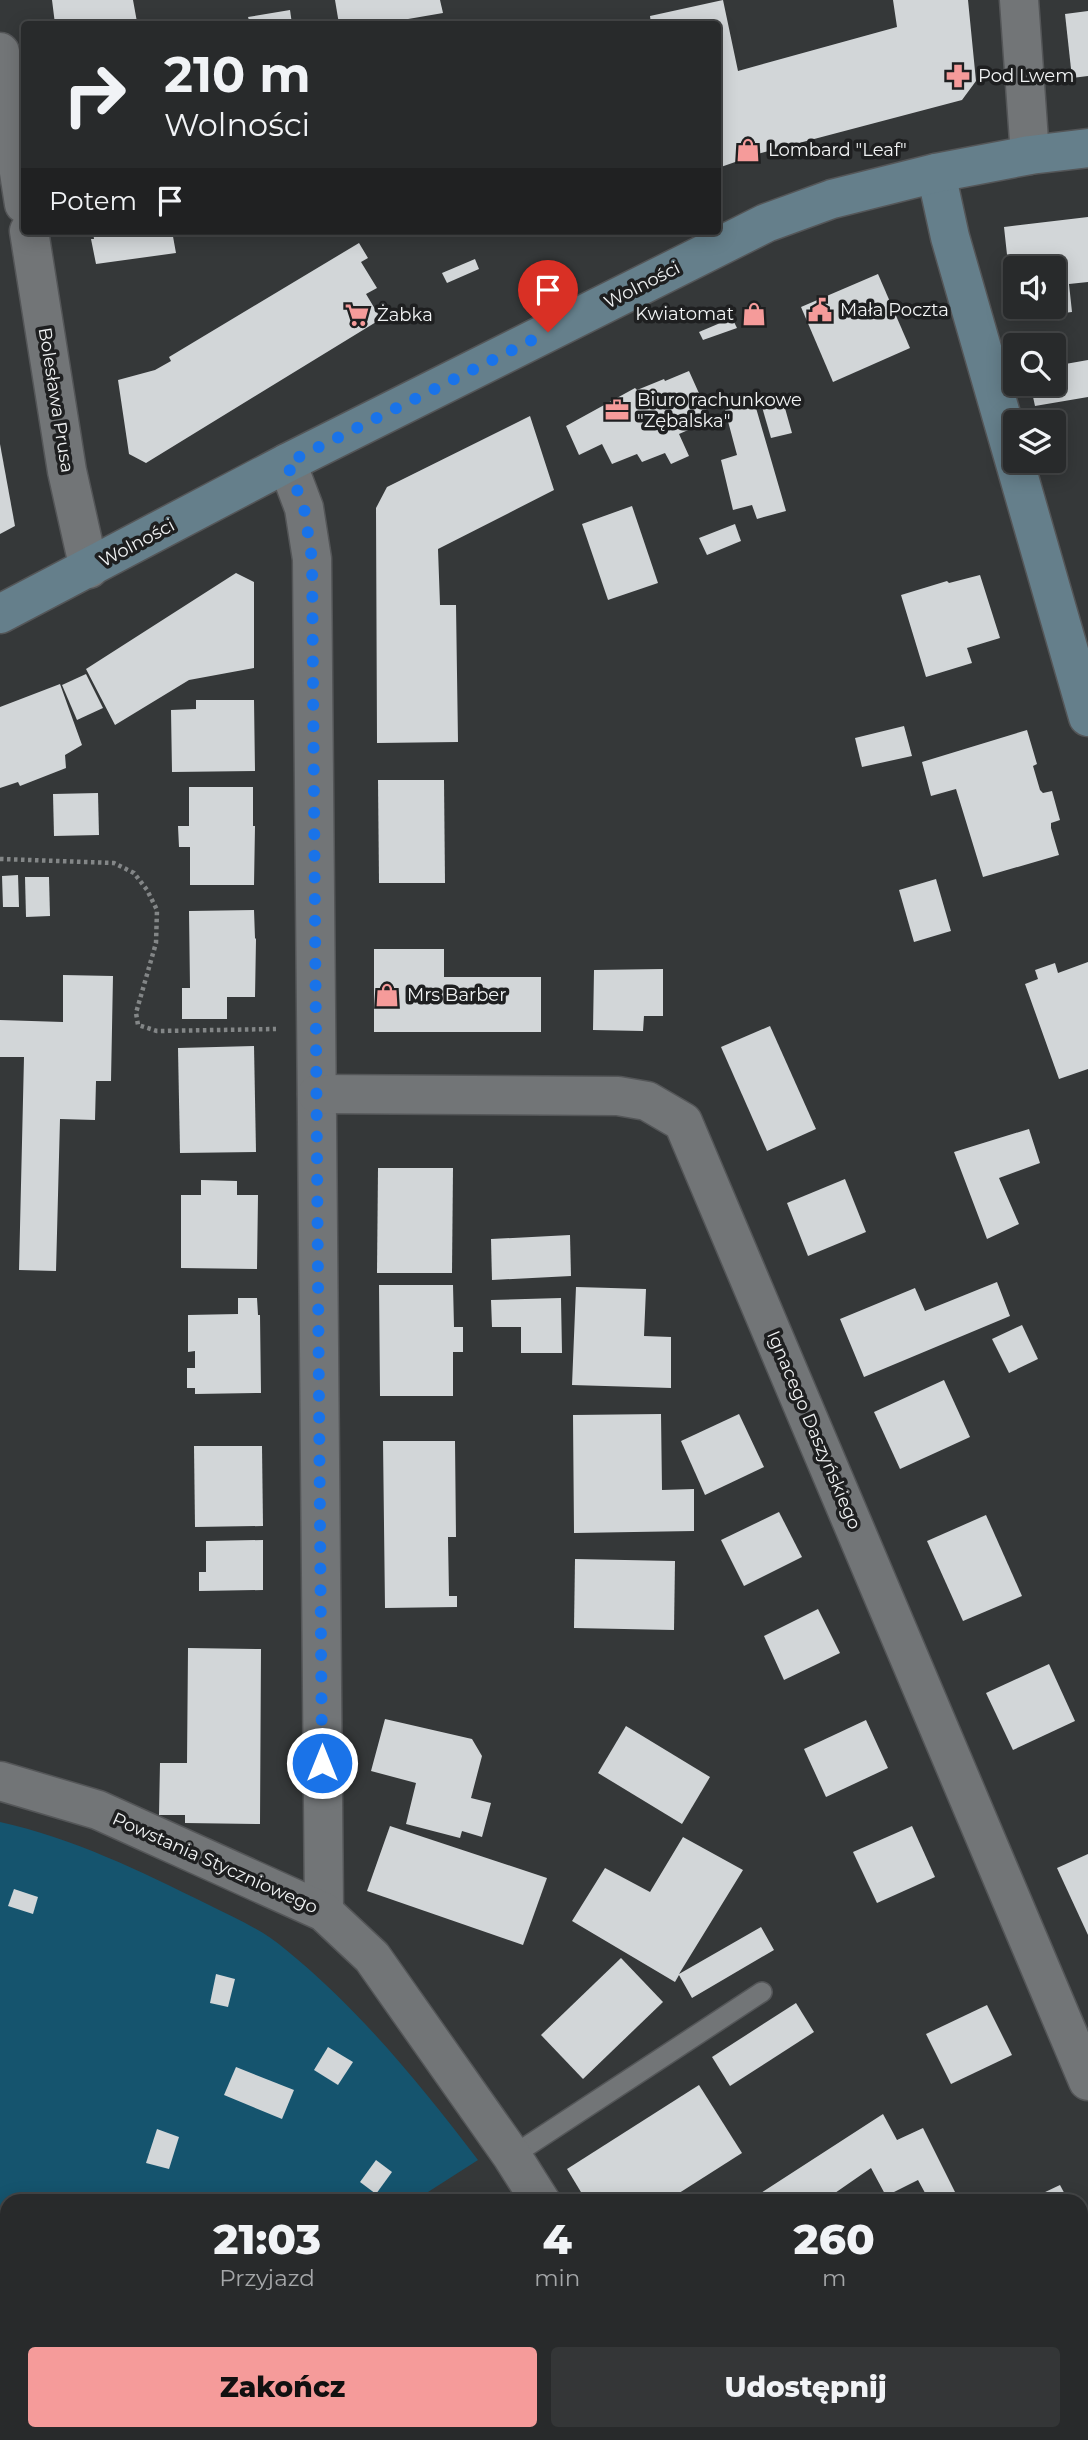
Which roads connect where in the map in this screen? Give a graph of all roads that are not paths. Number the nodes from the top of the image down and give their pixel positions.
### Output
1 (1019, 0) edge
2 (0, 51) edge
3 (1088, 148) edge
4 (1030, 155) junction
5 (936, 173) junction
6 (21, 185) edge
7 (30, 235) edge
8 (287, 463) junction
9 (89, 569) junction
10 (0, 614) edge
11 (1088, 717) edge
12 (317, 1094) junction
13 (0, 1781) edge
14 (324, 1912) junction
15 (762, 1992) dead end
16 (1088, 2081) edge
17 (512, 2156) junction
18 (536, 2194) edge

1 - 4 street
2 - 6 street
3 - 4 street, Wolności
4 - 5 street, Wolności
5 - 8 street, Wolności
5 - 11 street
7 - 9 street, Bolesława Prusa
8 - 9 street, Wolności
8 - 12 street
9 - 10 street, Wolności
12 - 14 street
12 - 16 street, Ignacego Daszyńskiego
13 - 14 street, Powstania Styczniowego
14 - 17 street, Powstania Styczniowego
15 - 17 lane
17 - 18 street, Powstania Styczniowego

